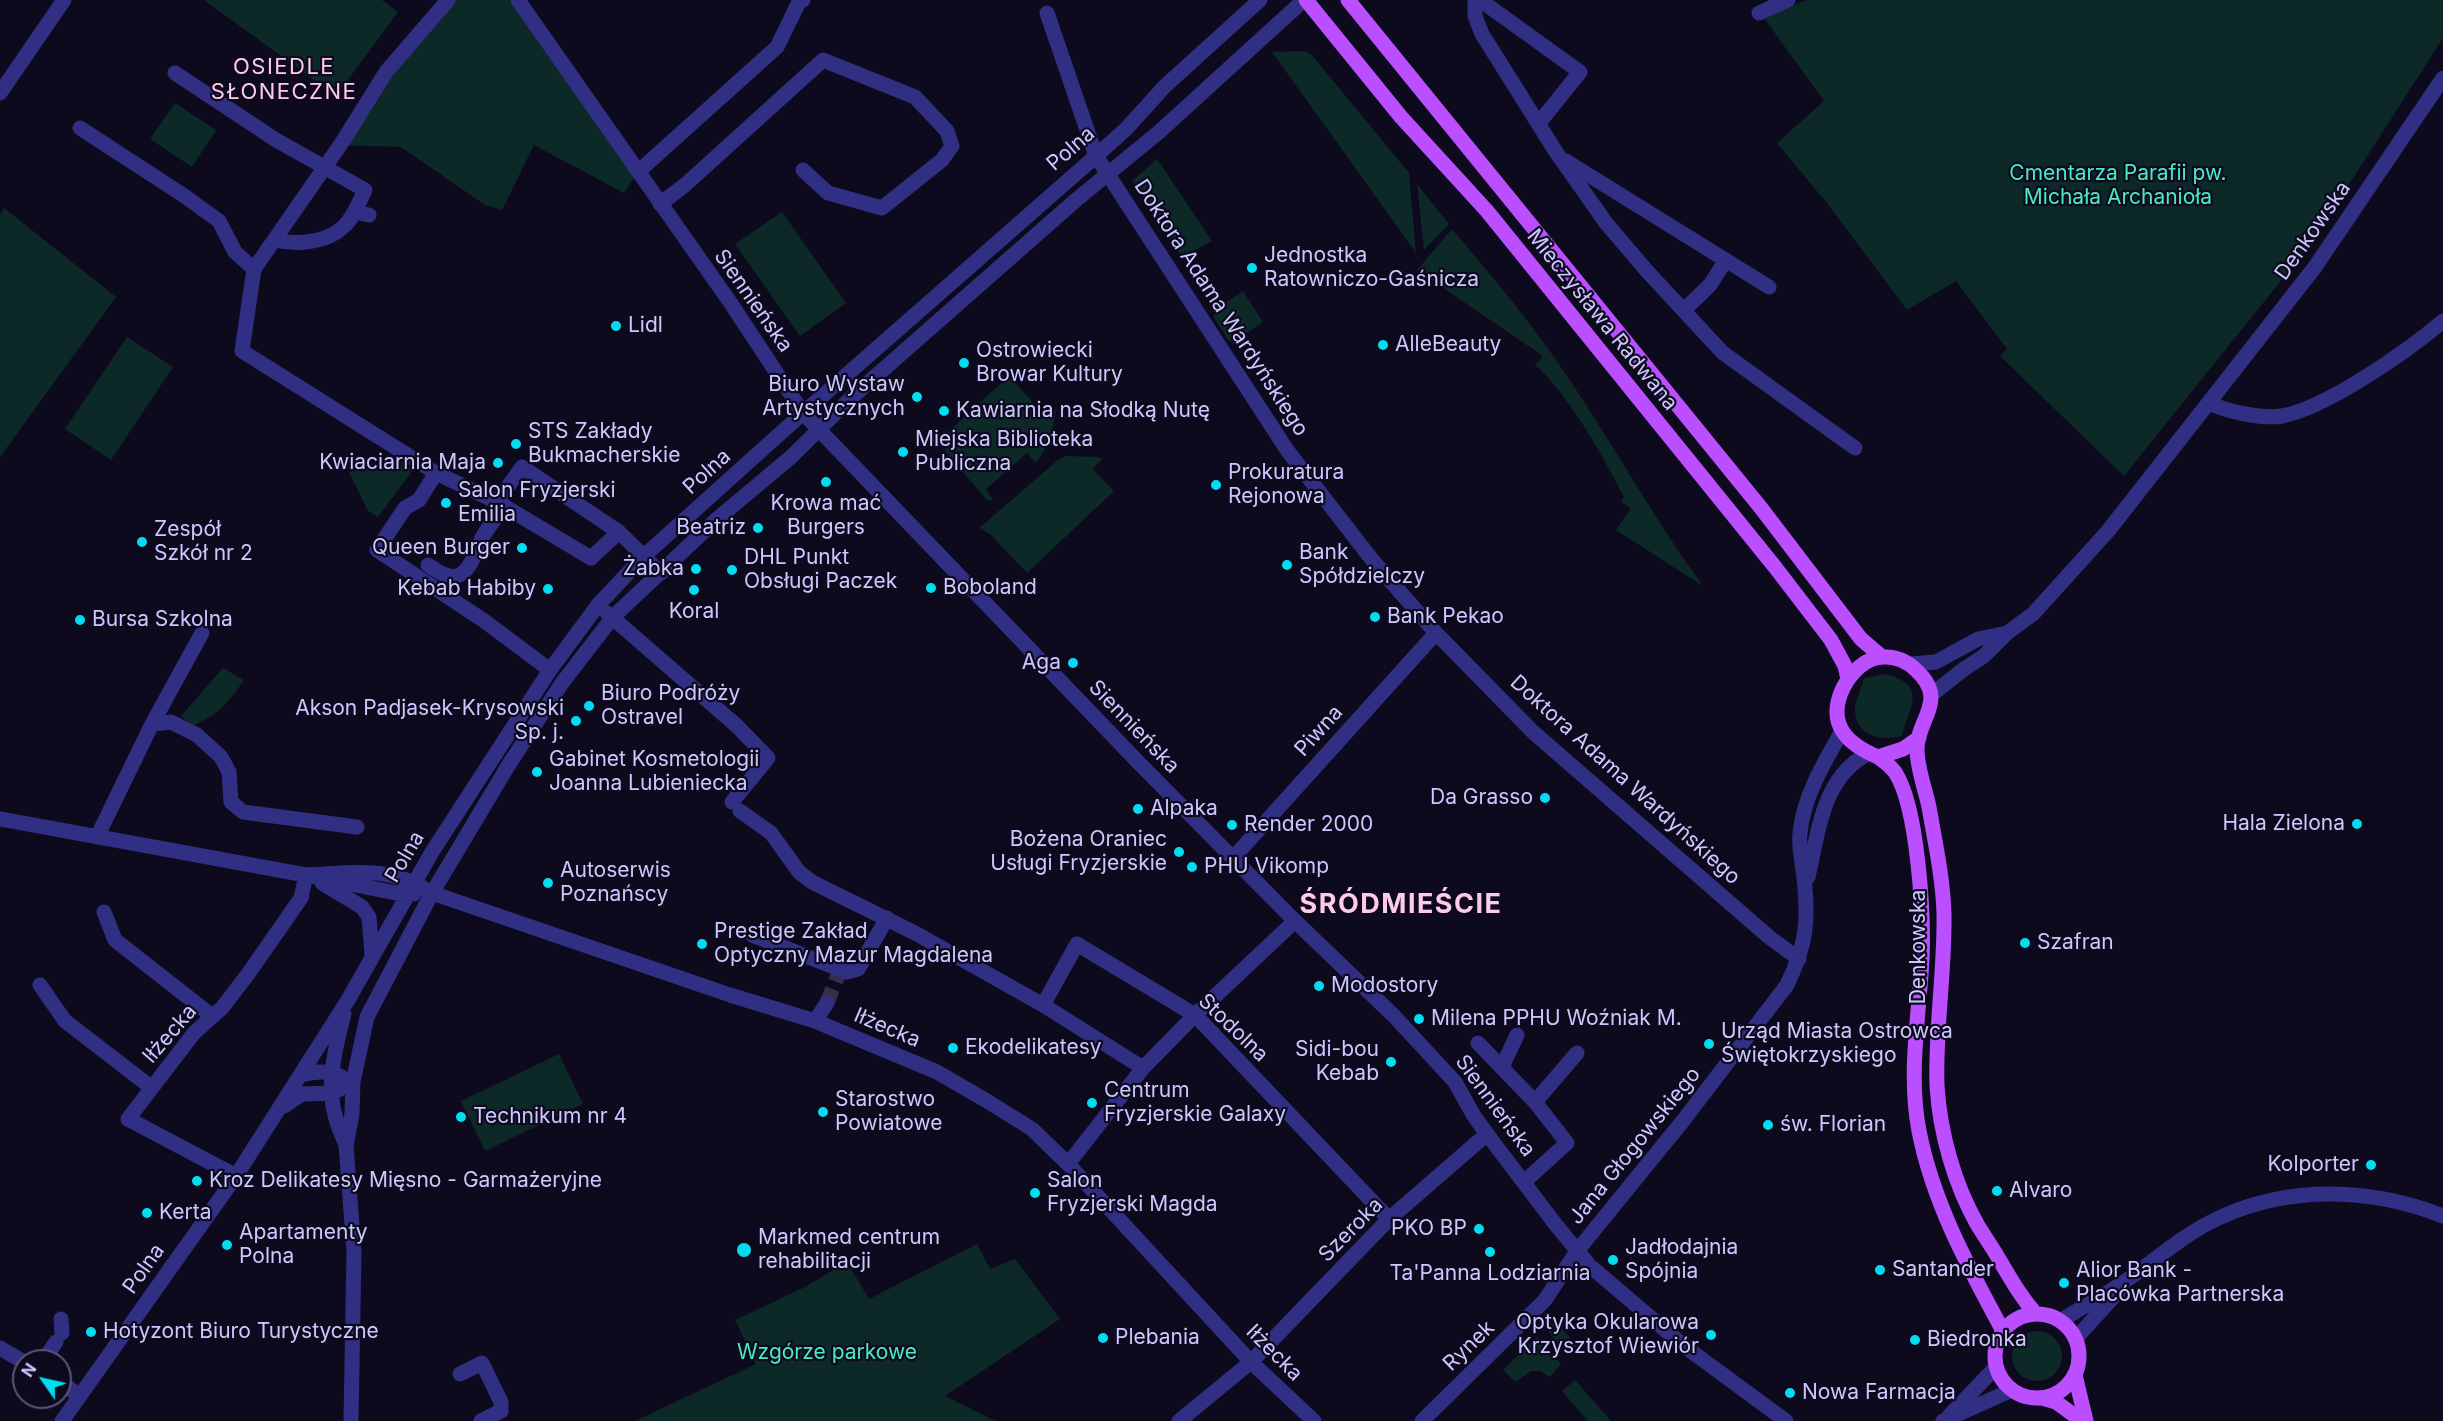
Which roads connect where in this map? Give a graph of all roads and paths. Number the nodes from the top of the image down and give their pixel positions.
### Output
1 (64, 0) edge
2 (448, 0) edge
3 (518, 0) edge
4 (1260, 0) edge
5 (1305, 0) edge
6 (1475, 0) edge
7 (1480, 0) edge
8 (1788, 0) edge
9 (800, 1) edge
10 (1353, 3) edge
11 (1047, 13) dead end
12 (1759, 13) dead end
13 (175, 73) dead end
14 (2443, 78) edge
15 (0, 93) edge
16 (1539, 123) junction
17 (80, 128) dead end
18 (1096, 156) junction
19 (1561, 158) junction
20 (324, 168) junction
21 (803, 170) dead end
22 (639, 171) junction
23 (1109, 174) junction
24 (660, 204) junction
25 (275, 240) junction
26 (1726, 260) junction
27 (254, 269) junction
28 (1769, 287) dead end
29 (1684, 310) junction
30 (2443, 321) edge
31 (2210, 403) junction
32 (803, 413) junction
33 (820, 429) junction
34 (1855, 448) dead end
35 (436, 473) junction
36 (500, 504) junction
37 (618, 532) junction
38 (644, 556) junction
39 (428, 565) dead end
40 (661, 573) junction
41 (598, 605) junction
42 (613, 617) junction
43 (202, 633) dead end
44 (1436, 633) junction
45 (2007, 633) junction
46 (1881, 656) junction
47 (1910, 664) junction
48 (550, 670) junction
49 (1848, 679) junction
50 (1930, 695) junction
51 (520, 716) junction
52 (152, 724) junction
53 (534, 726) junction
54 (1842, 731) junction
55 (1919, 738) junction
56 (1873, 755) junction
57 (0, 819) edge
58 (357, 827) dead end
59 (97, 837) junction
60 (1234, 857) junction
61 (306, 874) junction
62 (410, 888) junction
63 (1805, 888) junction
64 (432, 893) junction
65 (104, 912) dead end
66 (887, 918) junction
67 (1294, 921) junction
68 (752, 935) dead end
69 (372, 955) junction
70 (1799, 959) junction
71 (40, 985) dead end
72 (348, 1000) junction
73 (827, 1003) tunnel mouth
74 (1042, 1005) junction
75 (1195, 1015) junction
76 (212, 1016) junction
77 (815, 1022) junction
78 (1517, 1035) dead end
79 (1478, 1043) dead end
80 (1577, 1053) dead end
81 (1502, 1067) junction
82 (1143, 1068) junction
83 (334, 1073) junction
84 (301, 1075) junction
85 (353, 1082) junction
86 (152, 1088) junction
87 (332, 1093) junction
88 (1536, 1102) junction
89 (279, 1110) junction
90 (1487, 1134) junction
91 (346, 1145) junction
92 (1068, 1164) junction
93 (236, 1176) junction
94 (1524, 1182) junction
95 (2443, 1216) edge
96 (1389, 1219) junction
97 (1577, 1251) junction
98 (2132, 1276) junction
99 (1545, 1300) joint
100 (2036, 1314) junction
101 (2060, 1322) junction
102 (59, 1331) dead end
103 (2003, 1331) junction
104 (2075, 1339) junction
105 (49, 1349) edge
106 (1251, 1362) junction
107 (1996, 1367) junction
108 (460, 1374) dead end
109 (2075, 1375) junction
110 (72, 1390) edge
111 (2012, 1390) junction
112 (80, 1396) junction
113 (2042, 1398) junction
114 (1945, 1420) edge
115 (62, 1421) edge
116 (351, 1421) edge
117 (481, 1421) edge
118 (1179, 1421) edge
119 (1314, 1421) edge
120 (1422, 1421) edge
121 (1786, 1421) edge
122 (2084, 1421) edge

1 - 15 street
2 - 20 street
3 - 22 street, Siennieńska
4 - 18 street, Polna
5 - 23 street, Polna
5 - 49 main road, Mieczysława Radwana
6 - 16 street
7 - 16 street
8 - 12 street
9 - 22 street
10 - 46 main road, Mieczysława Radwana
11 - 18 street
13 - 20 street
14 - 31 street, Denkowska
16 - 19 street
17 - 27 street
18 - 23 street, Doktora Adama Wardyńskiego
18 - 32 street, Polna
19 - 26 street
19 - 29 street
20 - 25 street
20 - 25 street
21 - 24 street
22 - 24 street, Siennieńska
23 - 33 street, Polna
23 - 44 street, Doktora Adama Wardyńskiego
24 - 32 street, Siennieńska
25 - 27 street
26 - 28 street
26 - 29 street
27 - 35 street
29 - 34 street
30 - 31 street
31 - 45 street, Denkowska
32 - 33 street, Siennieńska
32 - 38 street, Polna
33 - 40 street, Polna
33 - 60 street, Siennieńska
35 - 36 street
35 - 48 street
36 - 37 street
36 - 37 street
36 - 39 street
37 - 38 street
38 - 40 street
38 - 41 street, Polna
40 - 42 street, Polna
41 - 42 street
41 - 48 street, Polna
42 - 53 street, Polna
42 - 66 street
43 - 52 street
44 - 60 street, Piwna
44 - 70 street, Doktora Adama Wardyńskiego
45 - 47 street, Denkowska
45 - 50 street, Denkowska
46 - 47 main road
46 - 49 main road
47 - 50 main road
48 - 51 street, Polna
49 - 54 main road
50 - 55 main road
51 - 53 street
51 - 62 street, Polna
52 - 58 street
52 - 59 street
53 - 64 street, Polna
54 - 56 main road
54 - 63 street
55 - 56 main road
55 - 100 main road, Denkowska
56 - 63 street
56 - 103 main road, Denkowska
57 - 59 street, Iłżecka
59 - 61 street, Iłżecka
60 - 67 street, Siennieńska
61 - 62 street, Iłżecka
61 - 69 street, Iłżecka
61 - 76 street, Iłżecka
62 - 64 street, Iłżecka
62 - 69 street, Polna
63 - 70 street, Jana Głogowskiego
64 - 77 street, Iłżecka
64 - 85 street, Polna
65 - 76 street
66 - 68 street
66 - 74 street
67 - 75 street
67 - 90 street, Siennieńska
69 - 72 street, Polna
70 - 97 street, Jana Głogowskiego
71 - 86 street
72 - 83 street
72 - 84 street, Polna
73 - 77 street
74 - 75 street, Stodolna
74 - 82 street
75 - 82 street
75 - 96 street, Stodolna
76 - 86 street, Iłżecka
77 - 92 street, Iłżecka
78 - 81 street
79 - 81 street
80 - 88 street
81 - 88 street
82 - 92 street
83 - 84 street
83 - 85 street
83 - 87 street
84 - 89 street, Polna
85 - 87 street, Polna
85 - 91 street, Polna
86 - 93 street, Iłżecka
87 - 89 street, Polna
87 - 91 street
88 - 94 street
89 - 93 street, Polna
90 - 94 street, Siennieńska
90 - 96 street, Szeroka
91 - 116 street
92 - 106 street, Iłżecka
93 - 112 street, Polna
94 - 97 street, Siennieńska
95 - 98 street
96 - 106 street, Szeroka
97 - 99 street, Jana Głogowskiego
97 - 121 street, Siennieńska
98 - 101 street
98 - 104 street
99 - 120 street, Rynek
100 - 101 main road
100 - 103 main road
101 - 104 main road
102 - 105 street
103 - 107 main road
104 - 109 main road
106 - 118 street, Szeroka
106 - 119 street, Iłżecka
107 - 111 main road
107 - 114 street
108 - 117 street
109 - 113 main road
109 - 122 main road
110 - 112 street
111 - 113 main road
111 - 114 street
112 - 115 street, Polna
113 - 122 main road

